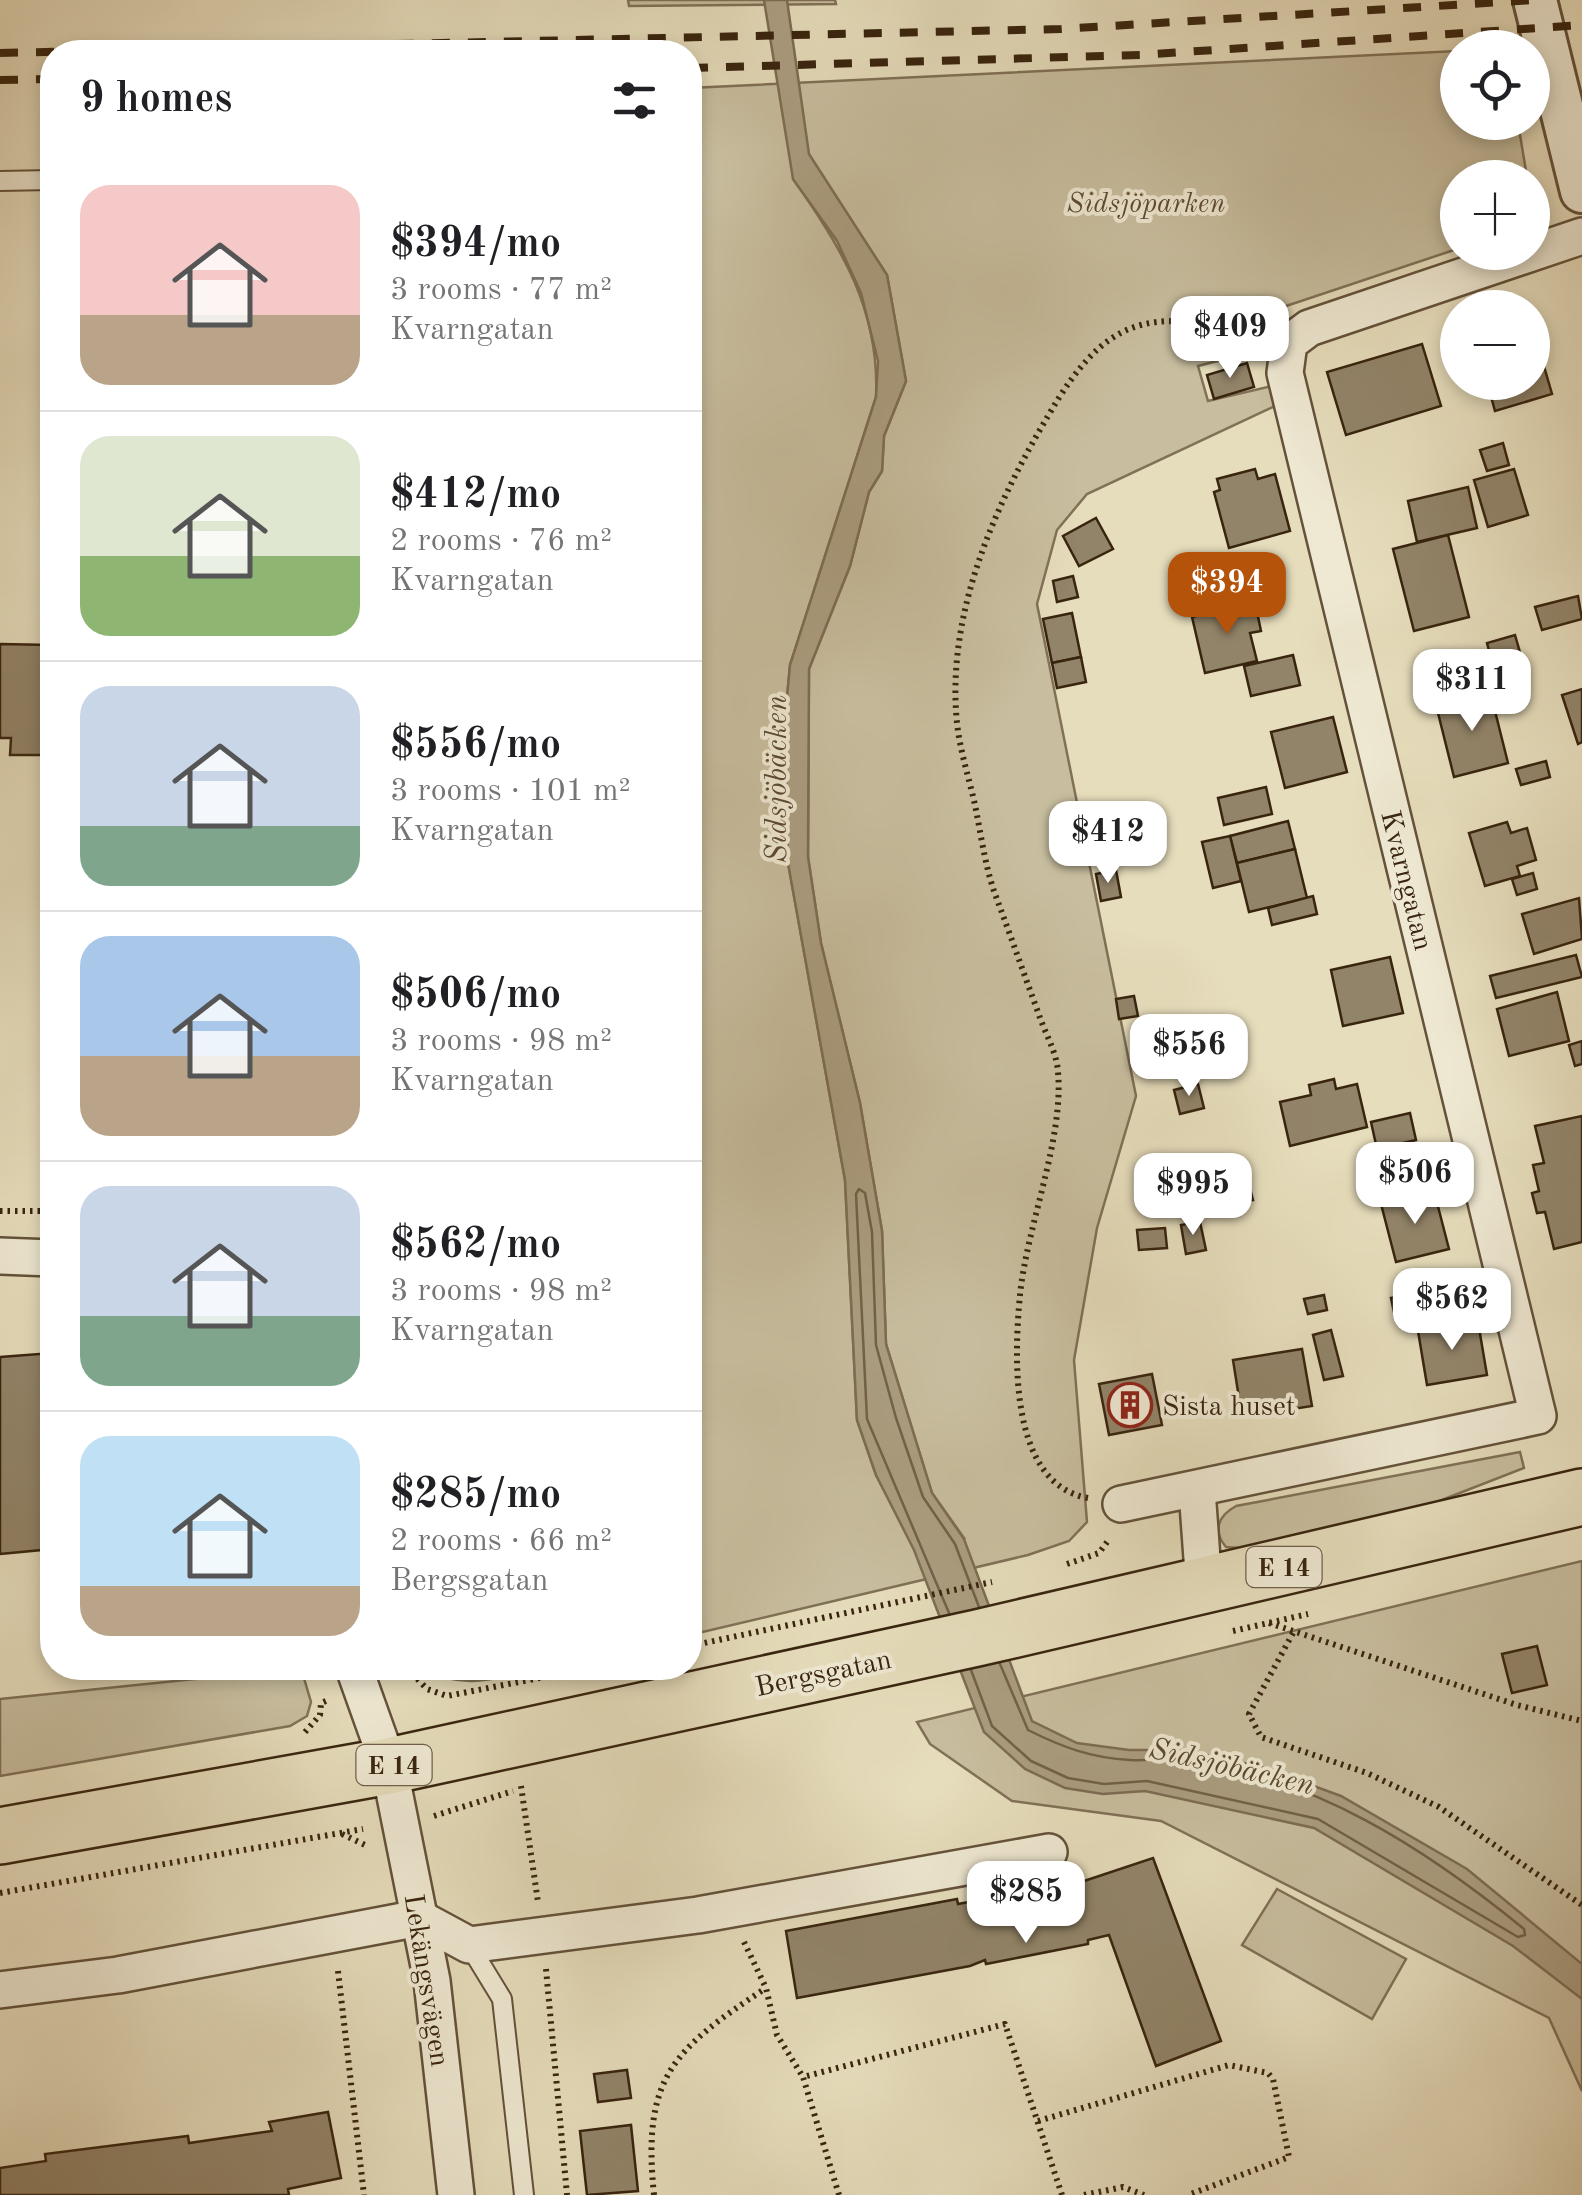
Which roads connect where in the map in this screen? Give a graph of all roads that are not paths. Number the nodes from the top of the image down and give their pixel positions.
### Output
1 (1536, 0) edge
2 (40, 180) edge
3 (0, 182) edge
4 (1582, 190) edge
5 (1582, 236) edge
6 (0, 1256) edge
7 (40, 1258) edge
8 (1197, 1490) junction
9 (1582, 1497) edge
10 (1120, 1514) road end
11 (1204, 1586) junction
12 (359, 1680) edge
13 (390, 1766) junction
14 (0, 1836) edge
15 (1049, 1852) dead end
16 (419, 1918) junction
17 (469, 1945) junction
18 (0, 1990) edge
19 (456, 2195) edge
20 (524, 2195) edge

1 - 4 street
2 - 3 lane
5 - 8 street, Kvarngatan
6 - 7 street
8 - 10 street
8 - 11 street
9 - 11 highway, Bergsgatan / E 14
11 - 13 highway, Bergsgatan / E 14
12 - 13 street, Lekängsvägen
13 - 14 highway, Bergsgatan / E 14
13 - 16 street, Lekängsvägen
15 - 17 street
16 - 17 street
16 - 18 street
16 - 19 street, Lekängsvägen
17 - 20 lane

